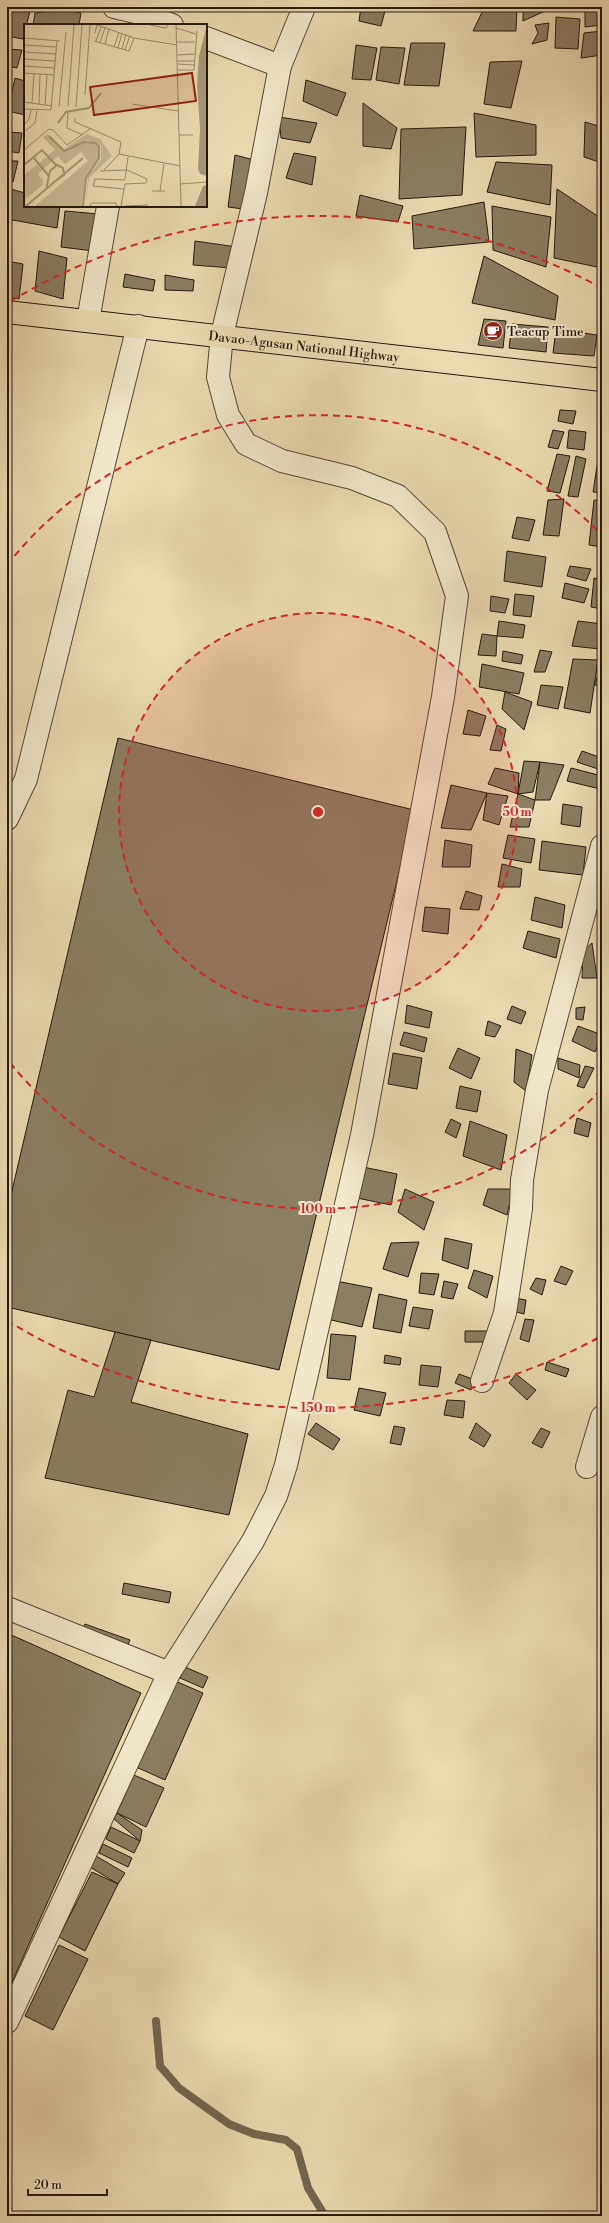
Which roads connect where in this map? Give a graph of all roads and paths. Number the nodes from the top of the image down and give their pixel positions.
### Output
1 (114, 7) edge
2 (304, 7) edge
3 (140, 19) edge
4 (167, 24) edge
5 (207, 38) edge
6 (280, 66) junction
7 (108, 207) edge
8 (7, 312) edge
9 (88, 321) junction
10 (138, 326) junction
11 (222, 335) junction
12 (602, 380) edge
13 (7, 819) edge
14 (602, 846) edge
15 (482, 1381) dead end
16 (602, 1417) edge
17 (587, 1467) dead end
18 (7, 1608) edge
19 (170, 1673) junction
20 (7, 2022) edge

1 - 3 street
2 - 6 street
3 - 4 street
5 - 6 street
6 - 11 street
7 - 9 street
8 - 9 main road, Davao-Agusan National Highway
9 - 10 main road, Davao-Agusan National Highway
10 - 11 main road, Davao-Agusan National Highway
10 - 13 street
11 - 12 main road, Davao-Agusan National Highway
11 - 19 street
14 - 15 street
16 - 17 street
18 - 19 street
19 - 20 street

